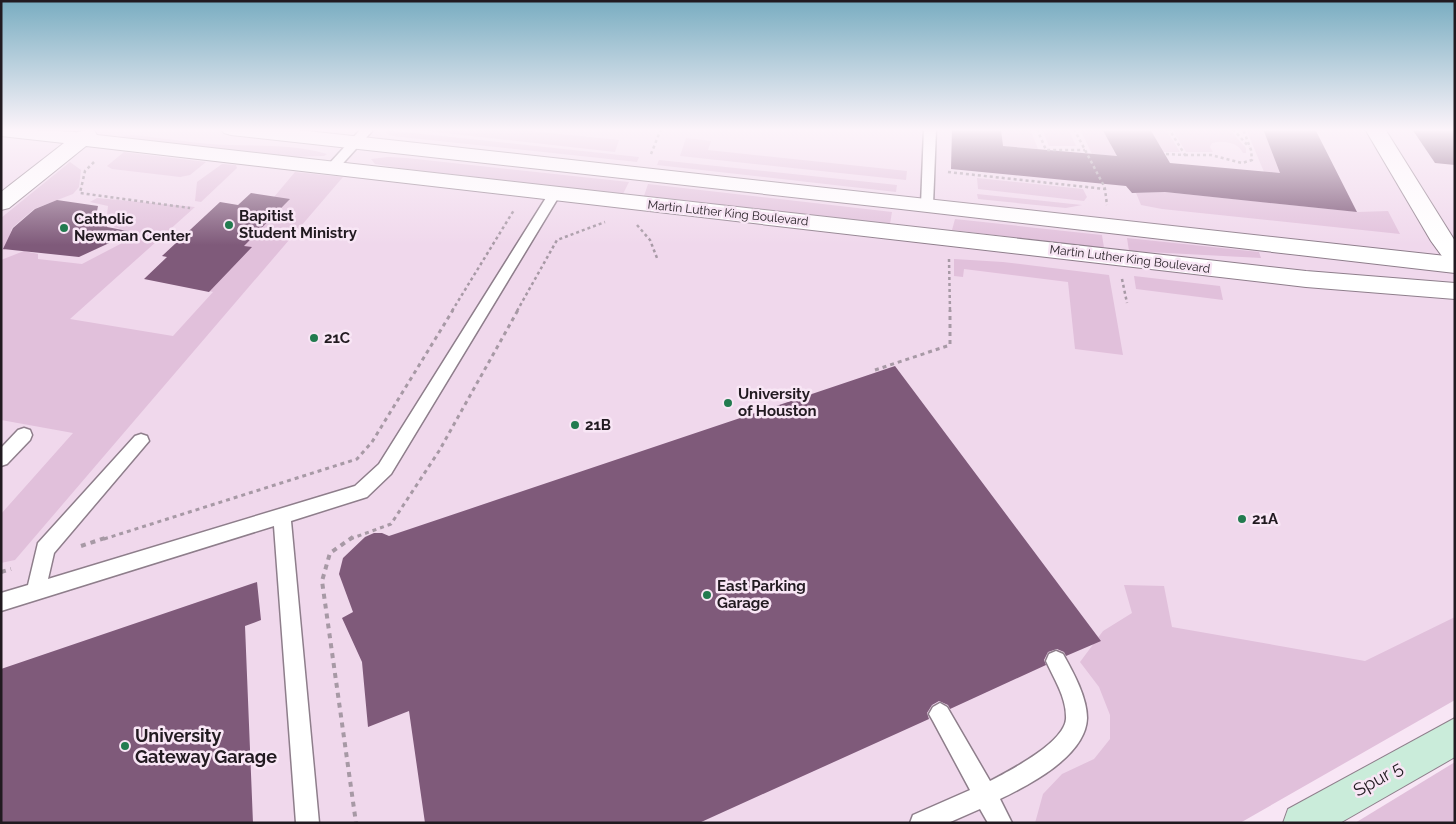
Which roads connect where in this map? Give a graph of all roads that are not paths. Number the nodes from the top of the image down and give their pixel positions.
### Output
1 (45, 167) edge
2 (328, 167) edge
3 (620, 167) edge
4 (928, 167) edge
5 (1398, 167) edge
6 (332, 168) joint
7 (555, 193) junction
8 (1, 203) edge
9 (927, 205) junction
10 (1455, 258) edge
11 (1455, 265) edge
12 (1455, 291) edge
13 (24, 435) dead end
14 (141, 441) dead end
15 (1, 459) edge
16 (282, 516) junction
17 (36, 591) junction
18 (1, 602) edge
19 (1056, 661) dead end
20 (940, 714) dead end
21 (1455, 736) edge
22 (984, 794) junction
23 (308, 823) edge
24 (921, 823) edge
25 (1001, 823) edge
26 (1302, 823) edge

1 - 8 street
2 - 6 street, Martin Luther King Boulevard
3 - 9 street, Martin Luther King Boulevard
4 - 9 lane
5 - 10 street
6 - 7 street, Martin Luther King Boulevard
7 - 12 street, Martin Luther King Boulevard
7 - 16 lane
9 - 11 street, Martin Luther King Boulevard
13 - 15 lane
14 - 17 lane
16 - 17 lane
16 - 23 lane
17 - 18 lane
19 - 22 lane
20 - 22 lane
21 - 26 main road, Spur 5
22 - 24 lane
22 - 25 lane

